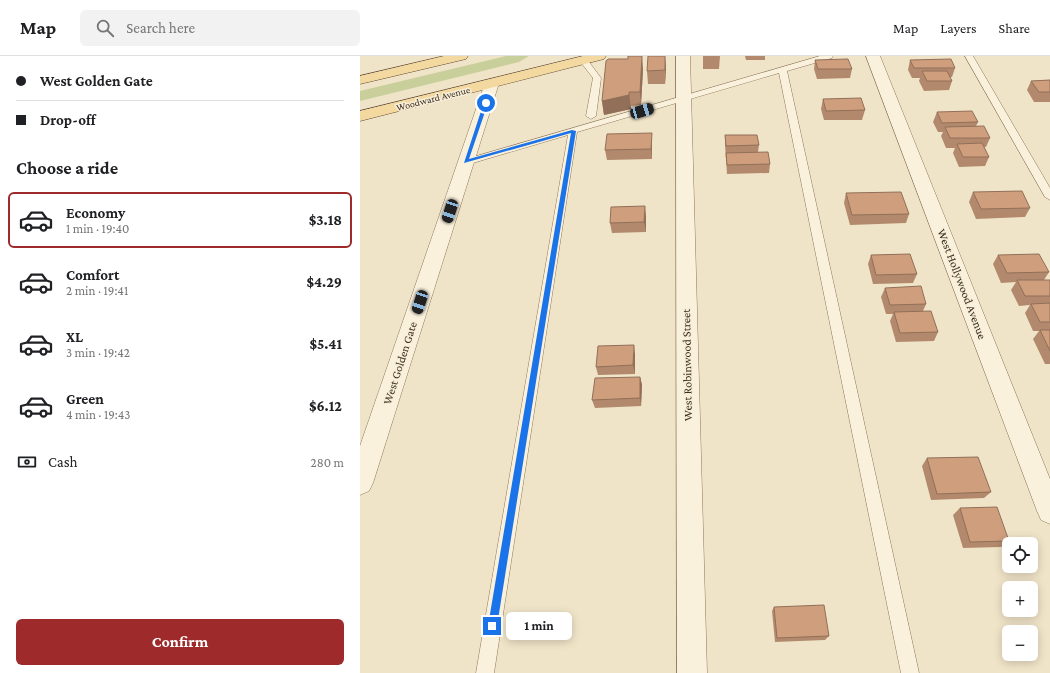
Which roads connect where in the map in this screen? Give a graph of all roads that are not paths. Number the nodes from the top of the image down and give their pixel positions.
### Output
1 (461, 56) edge
2 (599, 56) edge
3 (682, 56) edge
4 (829, 56) edge
5 (873, 56) edge
6 (969, 56) edge
7 (536, 58) dead end
8 (583, 60) junction
9 (783, 70) junction
10 (360, 80) edge
11 (492, 83) junction
12 (683, 99) junction
13 (360, 103) edge
14 (360, 116) edge
15 (591, 116) dead end
16 (573, 131) junction
17 (466, 162) junction
18 (1050, 197) edge
19 (360, 483) edge
20 (1050, 511) edge
21 (485, 673) edge
22 (692, 673) edge
23 (910, 673) edge

1 - 10 main road
2 - 8 main road, Woodward Avenue
3 - 12 street, West Robinwood Street
4 - 9 lane
5 - 20 street, West Hollywood Avenue
6 - 18 lane
7 - 13 main road
8 - 11 main road, Woodward Avenue
8 - 15 lane
9 - 12 lane
9 - 23 lane
11 - 14 main road, Woodward Avenue
11 - 17 street, West Golden Gate
12 - 16 lane
12 - 22 street, West Robinwood Street
16 - 17 lane
16 - 21 lane
17 - 19 street, West Golden Gate

